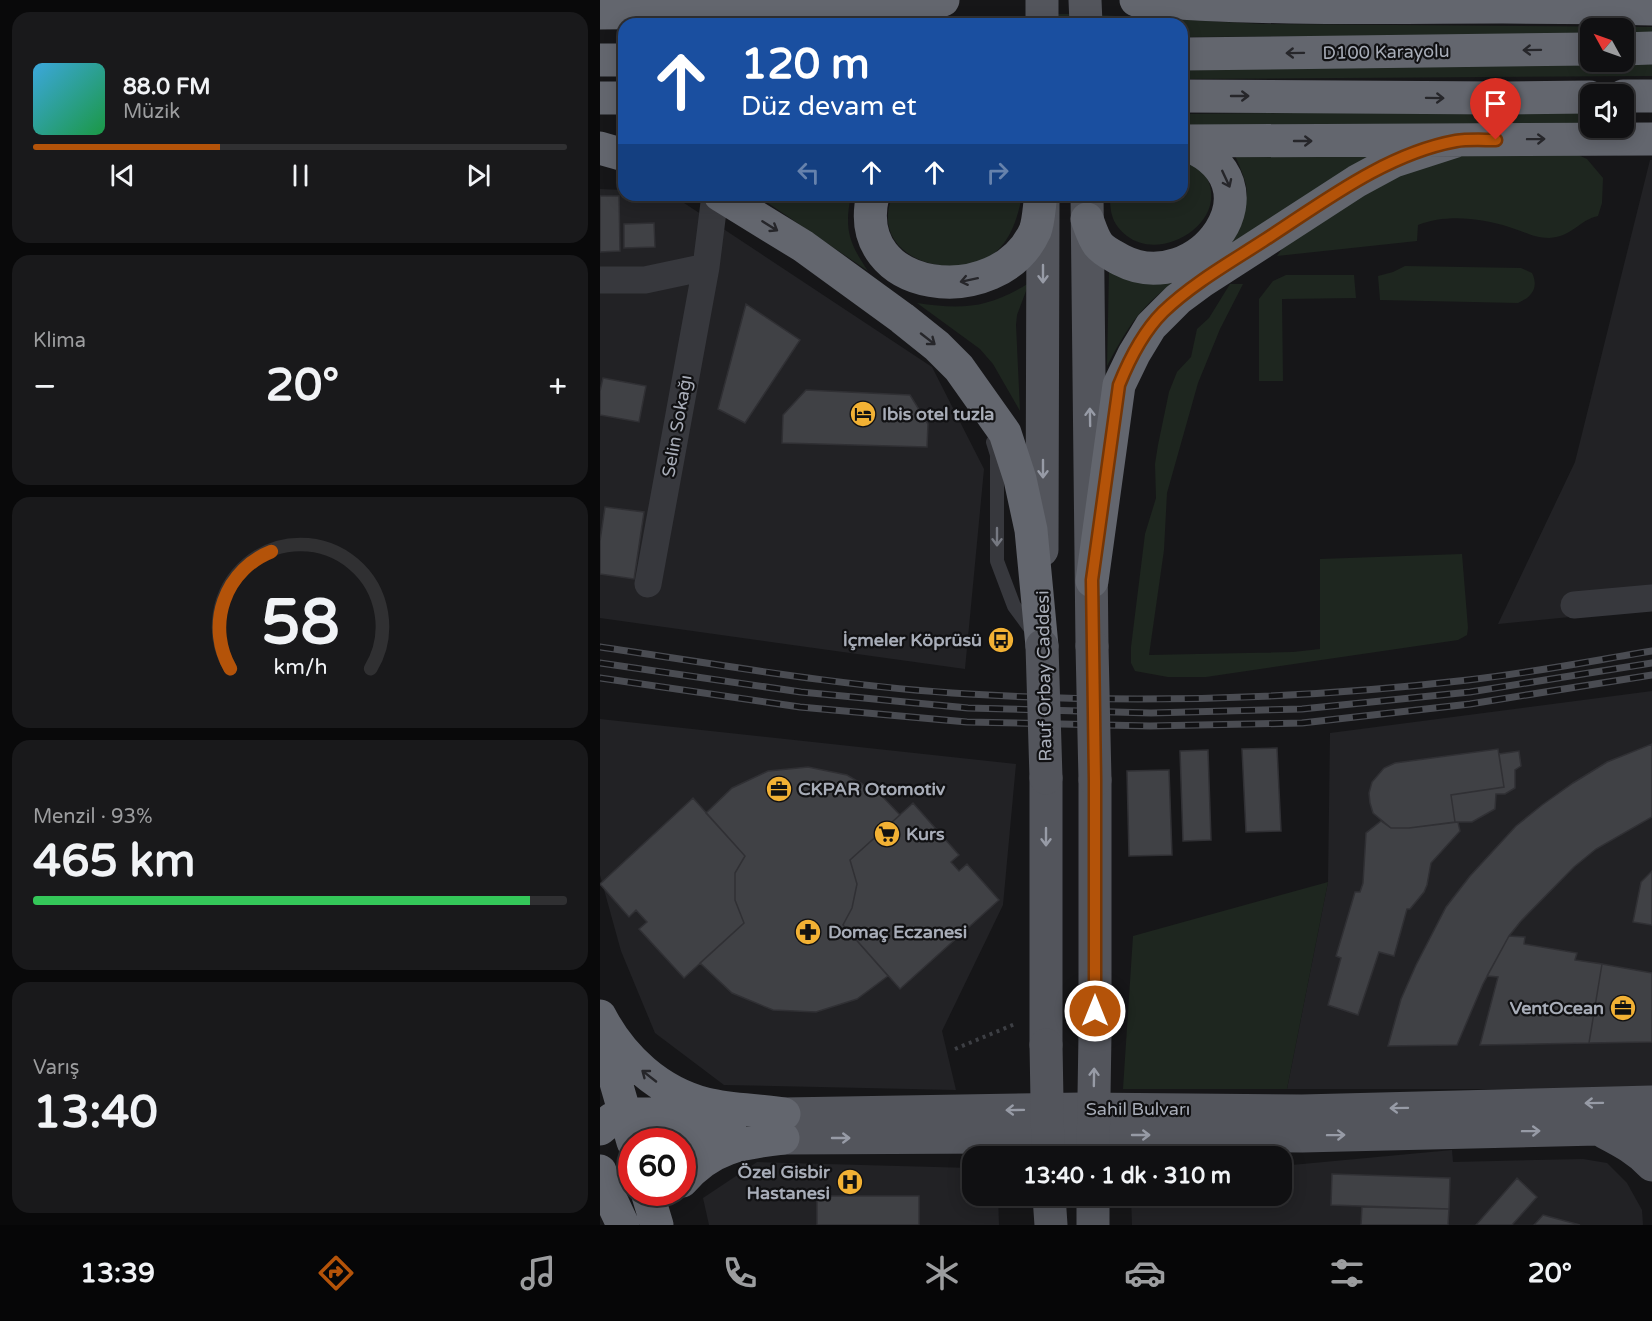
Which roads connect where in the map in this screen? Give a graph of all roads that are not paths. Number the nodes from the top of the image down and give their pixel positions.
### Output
1 (943, 0) edge
2 (1042, 0) edge
3 (1085, 0) edge
4 (1136, 0) edge
5 (1213, 2) edge
6 (1464, 3) edge
7 (764, 6) edge
8 (1652, 9) edge
9 (600, 14) edge
10 (1042, 18) edge
11 (1086, 18) edge
12 (1652, 48) edge
13 (1580, 49) edge
14 (1634, 49) edge
15 (1188, 54) edge
16 (600, 60) edge
17 (618, 60) edge
18 (1188, 96) edge
19 (1634, 96) edge
20 (1652, 96) edge
21 (1580, 97) edge
22 (600, 98) edge
23 (618, 98) edge
24 (600, 134) edge
25 (618, 134) edge
26 (1652, 139) edge
27 (1456, 141) junction
28 (1188, 142) edge
29 (1188, 145) edge
30 (600, 148) edge
31 (618, 153) edge
32 (600, 173) edge
33 (618, 174) edge
34 (714, 201) edge
35 (730, 201) edge
36 (872, 201) edge
37 (1041, 201) edge
38 (1042, 201) edge
39 (1087, 207) edge
40 (706, 267) junction
41 (600, 280) edge
42 (1092, 580) junction
43 (648, 584) dead end
44 (1652, 598) edge
45 (1574, 605) dead end
46 (1042, 646) junction
47 (600, 1016) edge
48 (600, 1027) edge
49 (1652, 1101) edge
50 (783, 1126) junction
51 (619, 1128) edge
52 (696, 1141) edge
53 (1646, 1144) edge
54 (1048, 1146) edge
55 (1093, 1146) edge
56 (618, 1157) edge
57 (600, 1161) edge
58 (696, 1165) edge
59 (600, 1171) edge
60 (651, 1206) edge
61 (670, 1206) edge
62 (623, 1225) edge
63 (657, 1225) edge
64 (670, 1225) edge

1 - 7 highway
2 - 10 main road
3 - 11 main road
4 - 5 highway
5 - 6 highway
6 - 8 highway
7 - 9 highway
12 - 14 highway
13 -> 15 highway, D100 Karayolu
16 - 17 highway
18 -> 21 highway
19 - 20 highway
22 - 23 highway
24 - 25 highway
27 -> 26 highway
28 -> 27 highway
27 - 42 highway
29 -> 39 highway
30 - 31 highway
32 - 33 highway
34 - 40 street, Selin Sokağı
35 -> 46 highway
37 -> 36 highway
38 -> 46 main road, Rauf Orbay Caddesi
42 -> 39 main road
40 - 41 street
40 - 43 street, Selin Sokağı
55 -> 42 main road, bridge
44 - 45 street
46 -> 54 main road, Rauf Orbay Caddesi, bridge
50 -> 47 highway
48 - 51 highway, Sahil Bulvarı
49 -> 50 main road, Sahil Bulvarı
50 - 51 highway, Sahil Bulvarı
50 - 52 highway, Sahil Bulvarı
50 -> 53 main road, Sahil Bulvarı
50 - 58 highway
56 - 57 highway
59 - 62 highway
60 - 63 highway
61 - 64 highway

